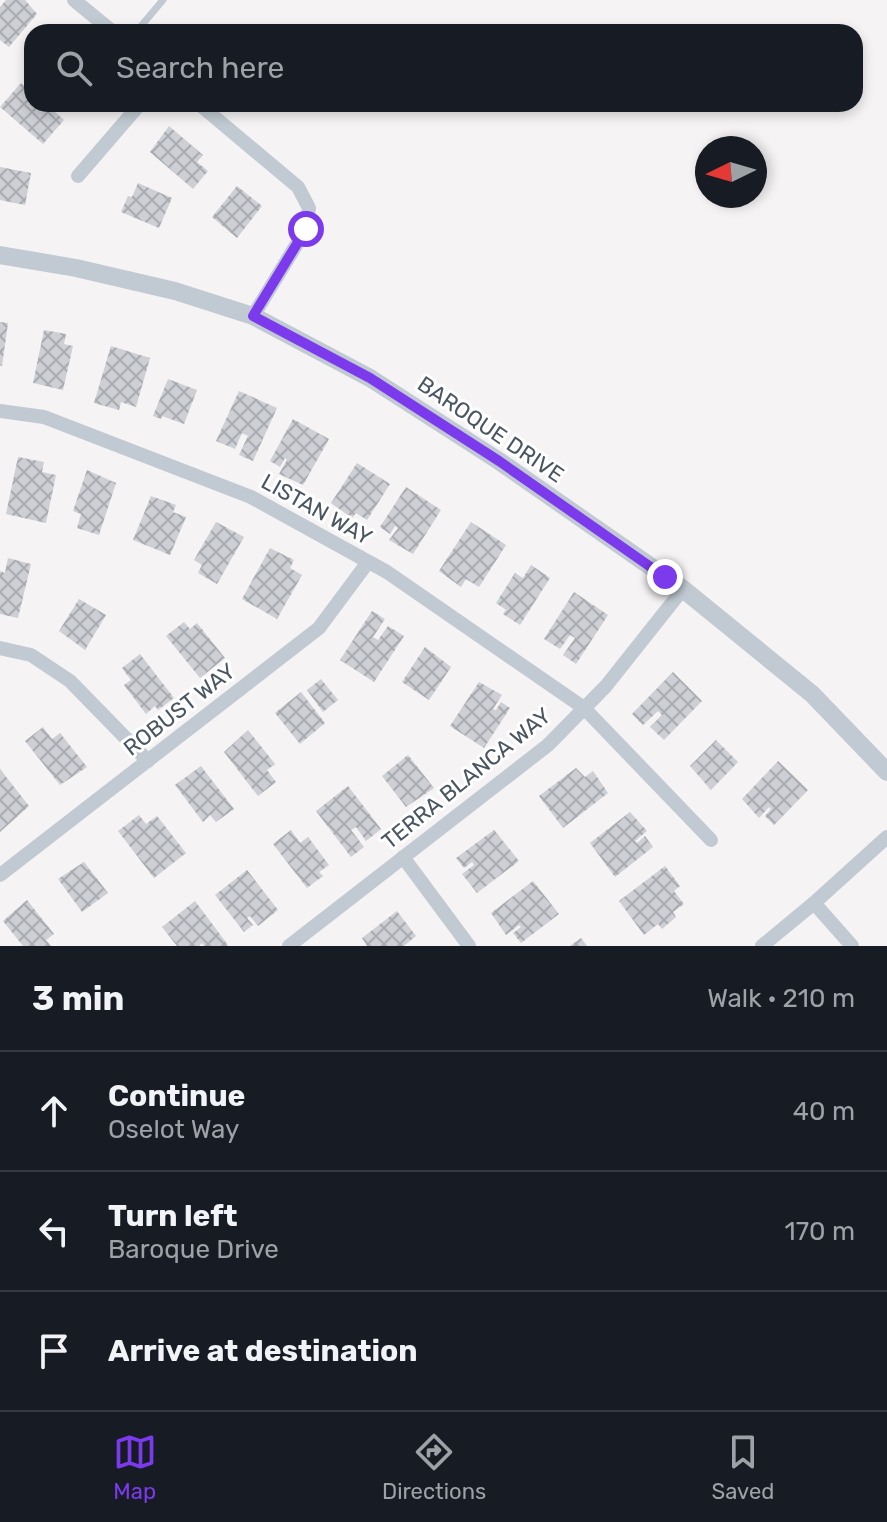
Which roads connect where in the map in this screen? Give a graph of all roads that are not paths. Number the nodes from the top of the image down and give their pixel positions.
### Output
1 (74, 0) edge
2 (163, 0) edge
3 (103, 24) edge
4 (143, 24) edge
5 (133, 112) edge
6 (209, 112) edge
7 (78, 176) dead end
8 (0, 255) edge
9 (253, 316) junction
10 (0, 411) edge
11 (368, 562) junction
12 (683, 589) junction
13 (0, 648) edge
14 (584, 708) junction
15 (148, 761) junction
16 (887, 772) edge
17 (887, 837) edge
18 (711, 840) dead end
19 (403, 857) junction
20 (0, 875) edge
21 (814, 903) junction
22 (289, 946) edge
23 (469, 946) edge
24 (762, 946) edge
25 (852, 946) edge

1 - 3 street
2 - 4 lane
5 - 7 street
6 - 9 street
8 - 9 street, BAROQUE DRIVE
9 - 12 street, BAROQUE DRIVE
10 - 11 street, LISTAN WAY
11 - 14 street, LISTAN WAY
11 - 15 street, ROBUST WAY
12 - 14 street, TERRA BLANCA WAY
12 - 16 street, BAROQUE DRIVE
13 - 15 street
14 - 18 street, LISTAN WAY
14 - 19 street, TERRA BLANCA WAY
15 - 20 street, ROBUST WAY
17 - 21 street
19 - 22 street, TERRA BLANCA WAY
19 - 23 street
21 - 24 street
21 - 25 street

